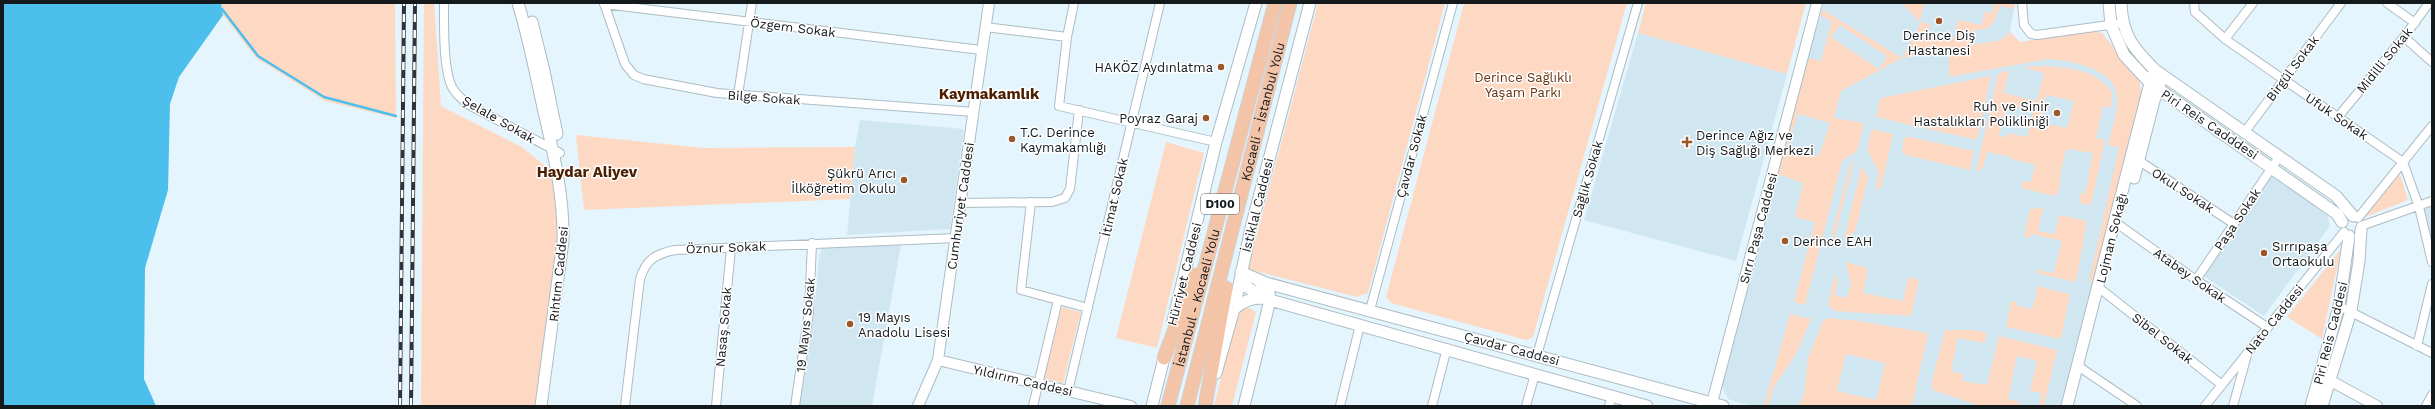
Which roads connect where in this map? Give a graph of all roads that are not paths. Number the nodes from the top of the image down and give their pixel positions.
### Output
1 (444, 3) edge
2 (518, 3) edge
3 (526, 3) edge
4 (604, 3) edge
5 (752, 3) edge
6 (989, 3) edge
7 (1074, 3) edge
8 (1160, 3) edge
9 (1256, 3) edge
10 (1275, 3) edge
11 (1290, 3) edge
12 (1310, 3) edge
13 (1453, 3) edge
14 (1638, 3) edge
15 (1817, 3) edge
16 (2022, 3) edge
17 (2109, 3) edge
18 (2121, 3) edge
19 (2194, 3) edge
20 (2253, 3) edge
21 (2341, 3) edge
22 (2387, 3) edge
23 (2429, 3) edge
24 (749, 22) junction
25 (2122, 22) junction
26 (2415, 23) junction
27 (2111, 25) junction
28 (985, 27) junction
29 (1067, 37) junction
30 (2404, 38) junction
31 (2225, 39) junction
32 (981, 50) junction
33 (2432, 62) edge
34 (2159, 73) junction
35 (2283, 79) junction
36 (2154, 86) junction
37 (738, 95) junction
38 (1079, 110) junction
39 (974, 112) junction
40 (2338, 117) junction
41 (1132, 122) junction
42 (2432, 126) edge
43 (2244, 133) junction
44 (1216, 142) junction
45 (556, 151) junction
46 (2279, 157) junction
47 (2135, 158) junction
48 (2403, 162) junction
49 (2272, 167) junction
50 (1243, 191) junction
51 (2432, 201) edge
52 (1032, 202) junction
53 (961, 203) junction
54 (2418, 207) junction
55 (2358, 222) junction
56 (1215, 223) junction
57 (2118, 224) junction
58 (2234, 224) junction
59 (2345, 230) junction
60 (956, 238) junction
61 (812, 243) junction
62 (730, 248) junction
63 (2432, 262) edge
64 (1241, 272) junction
65 (2196, 280) junction
66 (1259, 281) junction
67 (2432, 284) edge
68 (2103, 291) junction
69 (1300, 292) junction
70 (1267, 299) junction
71 (1058, 300) junction
72 (2339, 306) junction
73 (1088, 308) junction
74 (1234, 309) junction
75 (1370, 310) junction
76 (2351, 311) junction
77 (1360, 324) junction
78 (2267, 327) junction
79 (2417, 346) junction
80 (1447, 348) junction
81 (2248, 351) junction
82 (2432, 353) edge
83 (1537, 355) junction
84 (1164, 358) junction
85 (938, 360) junction
86 (2080, 368) junction
87 (1535, 374) junction
88 (2329, 380) junction
89 (1038, 384) junction
90 (2222, 385) junction
91 (1068, 391) junction
92 (2432, 395) edge
93 (1610, 401) edge
94 (1714, 405) edge
95 (541, 406) edge
96 (548, 406) edge
97 (625, 406) edge
98 (716, 406) edge
99 (795, 406) edge
100 (918, 406) edge
101 (1033, 406) edge
102 (1131, 406) edge
103 (1152, 406) edge
104 (1168, 406) edge
105 (1187, 406) edge
106 (1205, 406) edge
107 (1244, 406) edge
108 (1340, 406) edge
109 (1432, 406) edge
110 (1526, 406) edge
111 (1647, 406) edge
112 (2067, 406) edge
113 (2073, 406) edge
114 (2137, 406) edge
115 (2205, 406) edge
116 (2233, 406) edge
117 (2311, 406) edge
118 (2322, 406) edge
119 (2377, 406) edge
120 (2426, 406) edge

1 - 45 street, Şelale Sokak
2 - 45 main road, Rıhtım Caddesi
3 - 45 main road, Rıhtım Caddesi
4 - 24 street, Özgem Sokak
4 - 37 street, Bilge Sokak
5 - 24 street
6 - 28 street, Cumhuriyet Caddesi
7 - 29 street
8 - 41 street, İtimat Sokak
9 - 44 main road, Hürriyet Caddesi
10 - 56 highway, İstanbul - Kocaeli Yolu / D100
11 - 50 highway, Kocaeli - İstanbul Yolu / D100
12 - 64 main road, İstiklal Caddesi
13 - 75 street, Çavdar Sokak
14 - 83 street, Sağlık Sokak
15 - 94 street, Sırrı Paşa Caddesi
16 - 27 street
17 - 27 main road, Piri Reis Cadddesi
18 - 25 main road, Piri Reis Cadddesi
19 - 31 street, Ufuk Sokak
20 - 31 street
21 - 35 street, Birgül Sokak
22 - 26 street
23 - 26 street, Midilli Sokak
24 - 32 street, Özgem Sokak
24 - 37 street
25 - 27 street
25 - 34 main road, Piri Reis Cadddesi
26 - 30 street, Midilli Sokak
27 - 36 main road, Piri Reis Cadddesi
28 - 29 street
28 - 32 street, Cumhuriyet Caddesi
29 - 38 street
30 - 33 street
30 - 40 street, Midilli Sokak
31 - 35 street, Ufuk Sokak
32 - 39 street, Cumhuriyet Caddesi
34 - 36 main road, Lojman Sokağı
34 - 43 main road, Piri Reis Cadddesi
35 - 40 street, Ufuk Sokak
35 - 43 street, Birgül Sokak
36 - 47 main road, Lojman Sokağı
36 - 49 main road, Piri Reis Cadddesi
37 - 39 street, Bilge Sokak
38 - 41 street
38 - 52 street
39 - 53 street, Cumhuriyet Caddesi
40 - 48 street, Ufuk Sokak
41 - 44 street
41 - 73 street, İtimat Sokak
42 - 48 street
43 - 46 main road, Piri Reis Cadddesi
44 - 84 main road, Hürriyet Caddesi
45 - 95 main road, Rıhtım Caddesi
45 - 96 main road, Rıhtım Caddesi
46 - 49 street, Paşa Sokak
46 - 55 main road, Piri Reis Cadddesi
47 - 57 main road, Lojman Sokağı
47 - 58 street, Okul Sokak
48 - 54 street
48 - 55 street
49 - 58 street, Paşa Sokak
49 - 59 main road, Piri Reis Cadddesi
50 - 105 highway, Kocaeli - İstanbul Yolu / D100
50 - 106 highway
51 - 54 street
52 - 53 street
52 - 71 street
53 - 60 street, Cumhuriyet Caddesi
54 - 55 street
54 - 63 street
55 - 59 main road
55 - 59 main road
55 - 76 main road, Piri Reis Caddesi
56 - 84 highway
56 - 104 highway, İstanbul - Kocaeli Yolu / D100
57 - 65 street, Atabey Sokak
57 - 68 main road, Lojman Sokağı
57 - 86 main road, Lojman Sokağı
58 - 65 street, Paşa Sokak
59 - 72 main road, Piri Reis Caddesi
59 - 78 street, Nato Caddesi
60 - 61 street, Öznur Sokak
60 - 85 street, Cumhuriyet Caddesi
61 - 62 street, Öznur Sokak
61 - 99 street, 19 Mayıs Sokak
62 - 97 street, Öznur Sokak
62 - 98 street, Nasaş Sokak
64 - 66 main road, Çavdar Caddesi
64 - 70 main road, Çavdar Caddesi
64 - 74 main road, İstiklal Caddesi
65 - 78 street, Atabey Sokak
66 - 69 main road, Çavdar Caddesi
66 - 70 main road
67 - 79 street
68 - 86 main road, Lojman Sokağı
68 - 90 street, Sibel Sokak
69 - 70 main road, Çavdar Caddesi
69 - 75 main road, Çavdar Caddesi
70 - 74 main road, Çavdar Caddesi
70 - 77 main road, Çavdar Caddesi
70 - 107 main road
71 - 73 street
71 - 89 street
72 - 76 street
72 - 117 main road, Piri Reis Caddesi
73 - 91 street, İtimat Sokak
74 - 106 main road, İstiklal Caddesi
75 - 83 main road, Çavdar Caddesi
76 - 79 street
76 - 88 main road, Piri Reis Caddesi
77 - 80 main road, Çavdar Caddesi
77 - 108 street
78 - 81 street, Nato Caddesi
79 - 82 street
80 - 87 main road, Çavdar Caddesi
80 - 109 street
81 - 90 street, Nato Caddesi
81 - 116 street
83 - 94 main road, Çavdar Caddesi
84 - 103 main road, Hürriyet Caddesi
85 - 89 street, Yıldırım Caddesi
85 - 100 street, Cumhuriyet Caddesi
86 - 112 main road, Lojman Sokağı
86 - 113 main road, Lojman Sokağı
86 - 114 street
87 - 93 main road, Çavdar Caddesi
87 - 110 street
88 - 118 main road, Piri Reis Caddesi
88 - 119 street
89 - 91 street, Yıldırım Caddesi
89 - 101 street
90 - 115 street, Nato Caddesi
91 - 102 street, Yıldırım Caddesi
92 - 120 street
93 - 111 main road, Çavdar Caddesi

